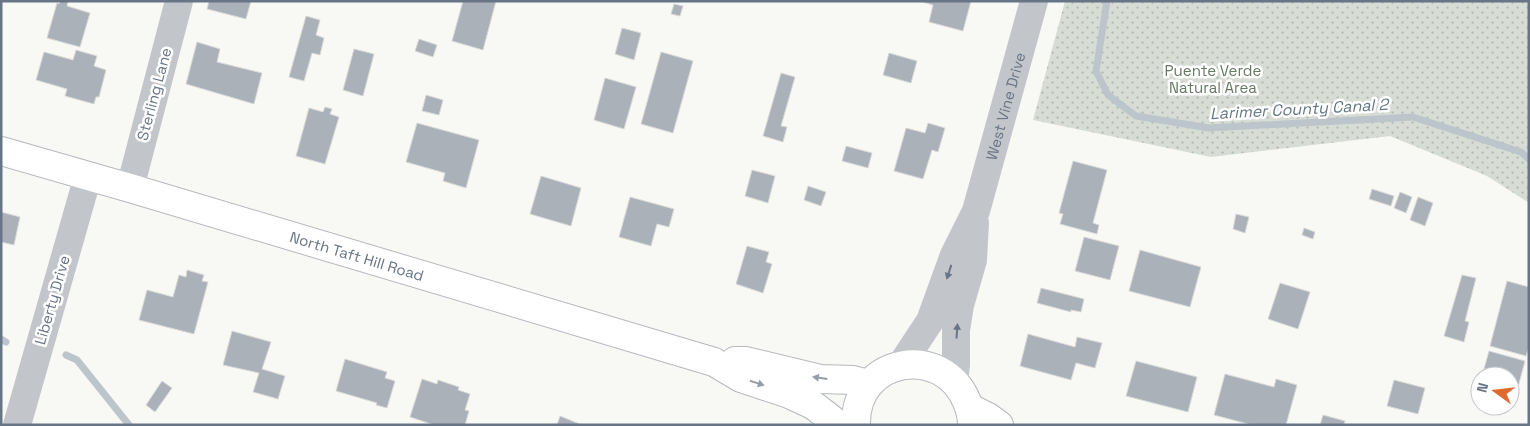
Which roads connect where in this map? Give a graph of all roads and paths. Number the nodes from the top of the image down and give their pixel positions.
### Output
1 (179, 1) edge
2 (1034, 1) edge
3 (1, 151) edge
4 (88, 176) junction
5 (130, 188) junction
6 (976, 211) junction
7 (714, 362) junction
8 (901, 365) junction
9 (954, 380) junction
10 (868, 384) junction
11 (971, 416) edge
12 (17, 425) edge
13 (839, 425) edge
14 (856, 425) edge
15 (999, 425) edge

1 - 5 street, Sterling Lane
2 - 6 street, West Vine Drive
3 - 4 main road, North Taft Hill Road
4 - 5 main road, North Taft Hill Road
4 - 12 street, Liberty Drive
5 - 7 main road, North Taft Hill Road
6 -> 8 street, West Vine Drive
9 -> 6 street, West Vine Drive
10 -> 7 main road, North Taft Hill Road
7 -> 13 main road, North Taft Hill Road
8 - 9 main road
8 - 10 main road
9 - 11 main road
10 - 14 main road
11 - 15 main road

